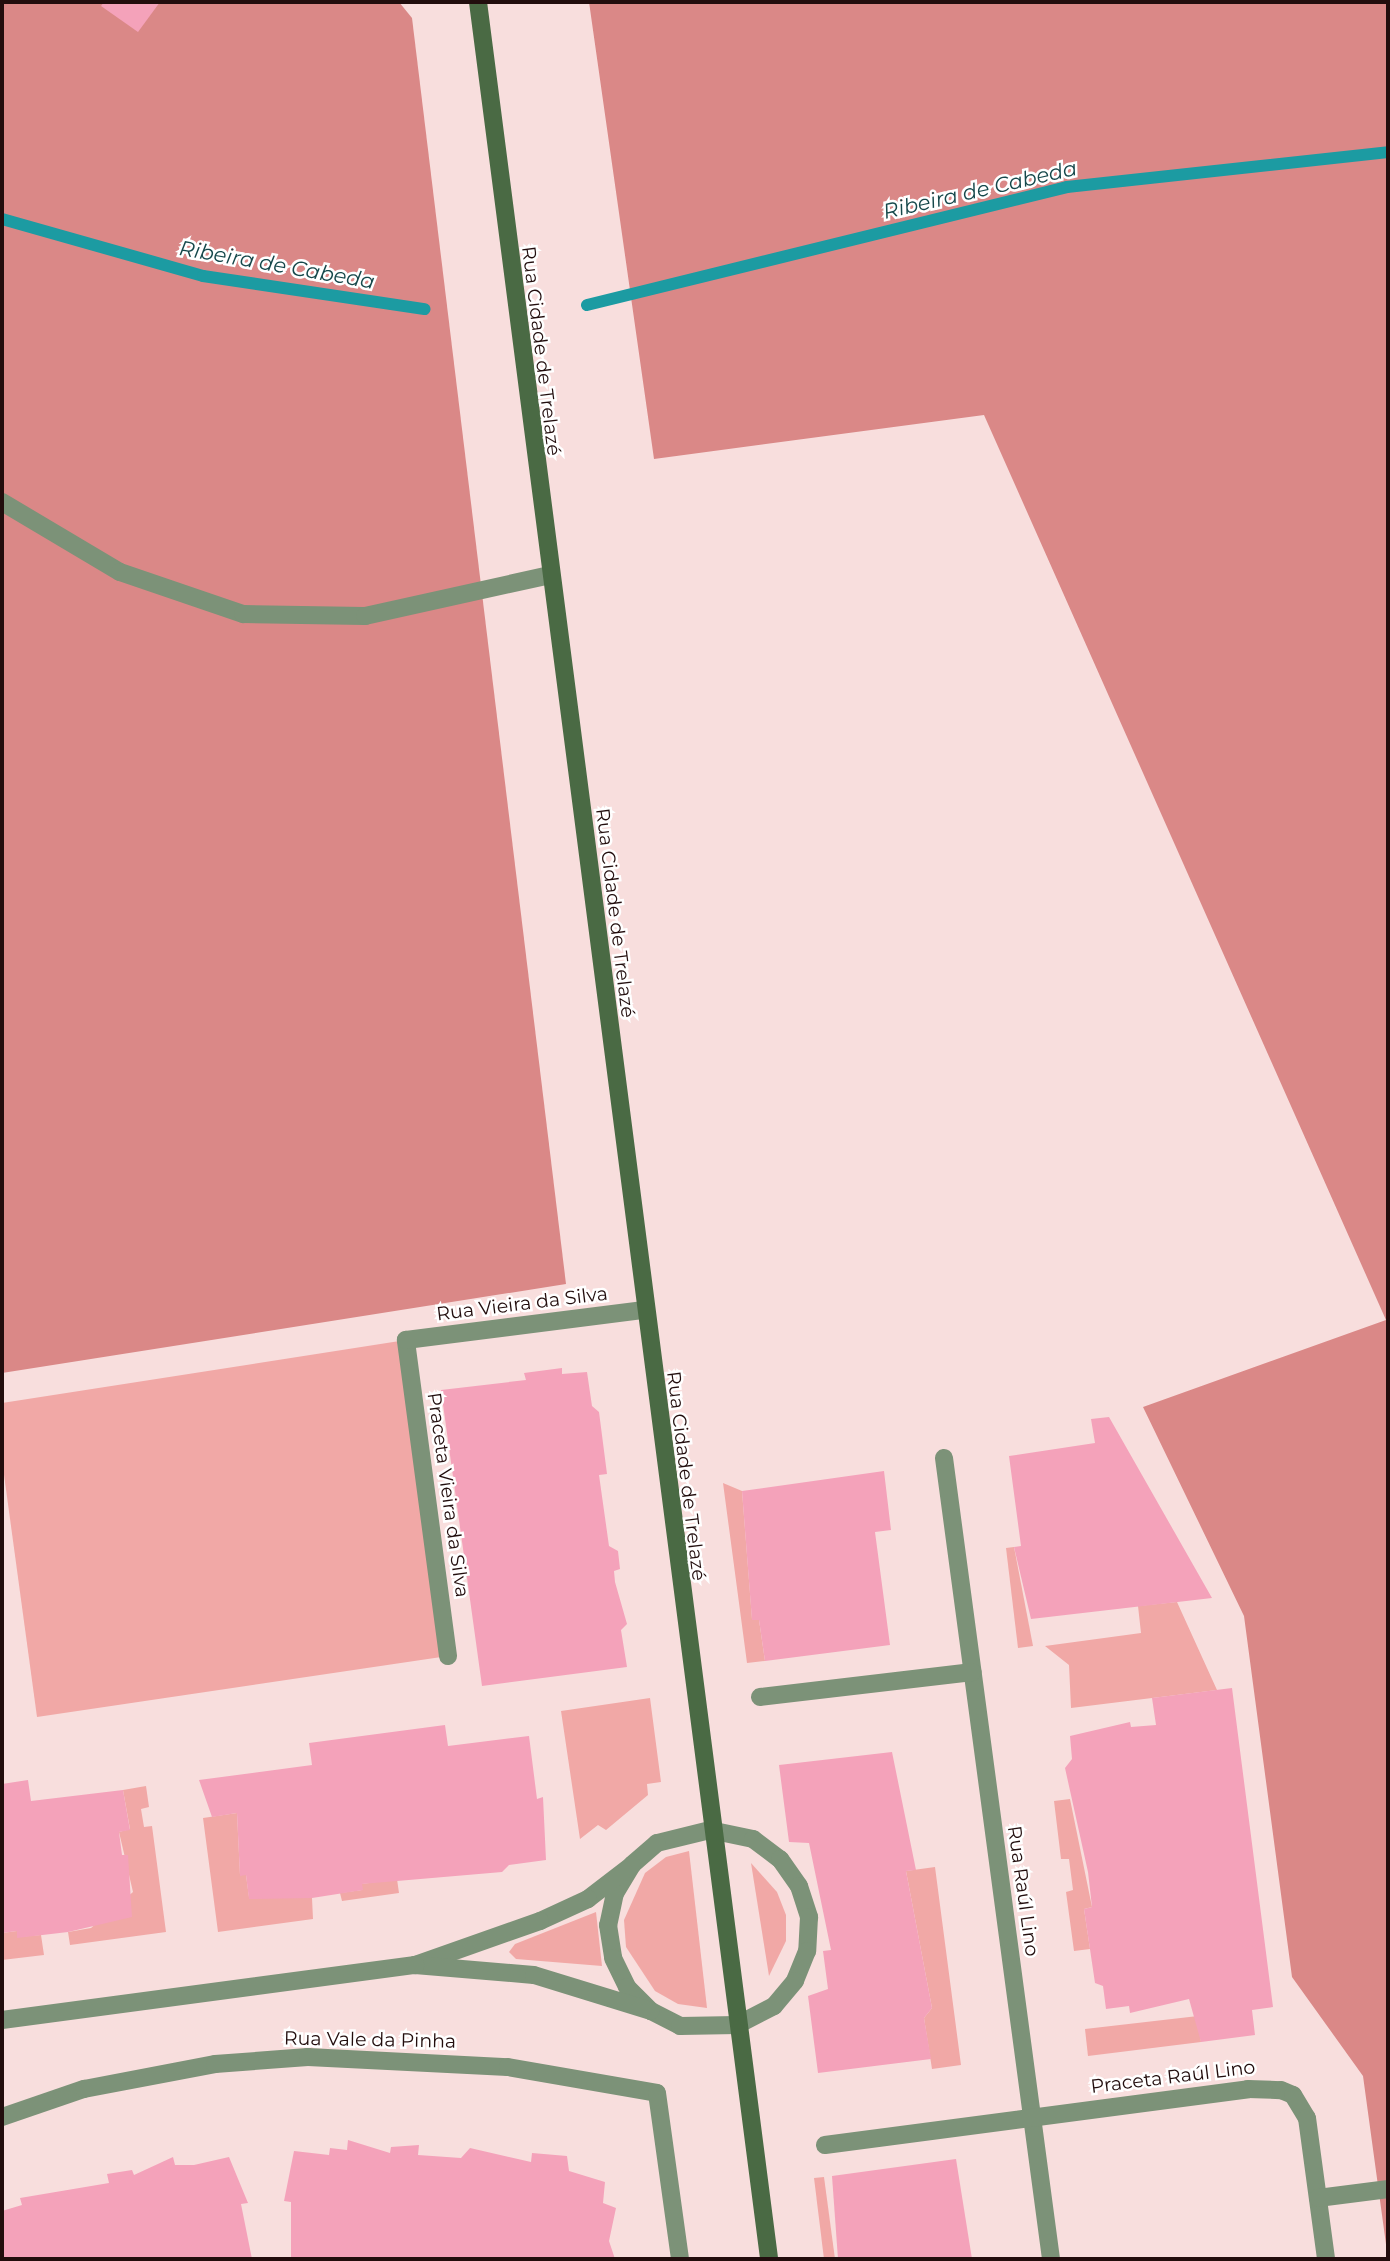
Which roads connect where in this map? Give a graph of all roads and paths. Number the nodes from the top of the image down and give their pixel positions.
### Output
1 (478, 2) edge
2 (2, 502) edge
3 (550, 575) junction
4 (644, 1310) junction
5 (406, 1340) joint
6 (944, 1458) dead end
7 (448, 1656) dead end
8 (973, 1672) junction
9 (760, 1697) dead end
10 (710, 1830) junction
11 (632, 1865) junction
12 (415, 1965) junction
13 (650, 2011) junction
14 (2, 2020) edge
15 (737, 2025) junction
16 (1032, 2115) junction
17 (2, 2117) edge
18 (825, 2145) dead end
19 (1388, 2189) edge
20 (1318, 2198) junction
21 (680, 2259) edge
22 (769, 2259) edge
23 (1051, 2259) edge
24 (1326, 2259) edge

1 - 3 street, Rua Cidade de Trelazé
2 - 3 street
3 - 4 street, Rua Cidade de Trelazé
4 - 5 street, Rua Vieira da Silva
4 - 10 street, Rua Cidade de Trelazé
5 - 7 street, Praceta Vieira da Silva
6 - 8 street, Rua Raúl Lino
8 - 9 street
8 - 16 street, Rua Raúl Lino
10 - 11 street
10 - 15 street, Rua Cidade de Trelazé
10 - 15 street
11 - 12 street
11 - 13 street
12 - 13 street
12 - 14 street
13 - 15 street
15 - 22 street, Rua Cidade de Trelazé
16 - 18 street
16 - 20 street, Praceta Raúl Lino
16 - 23 street, Rua Raúl Lino
17 - 21 street, Rua Vale da Pinha
19 - 20 street
20 - 24 street, Praceta Raúl Lino

